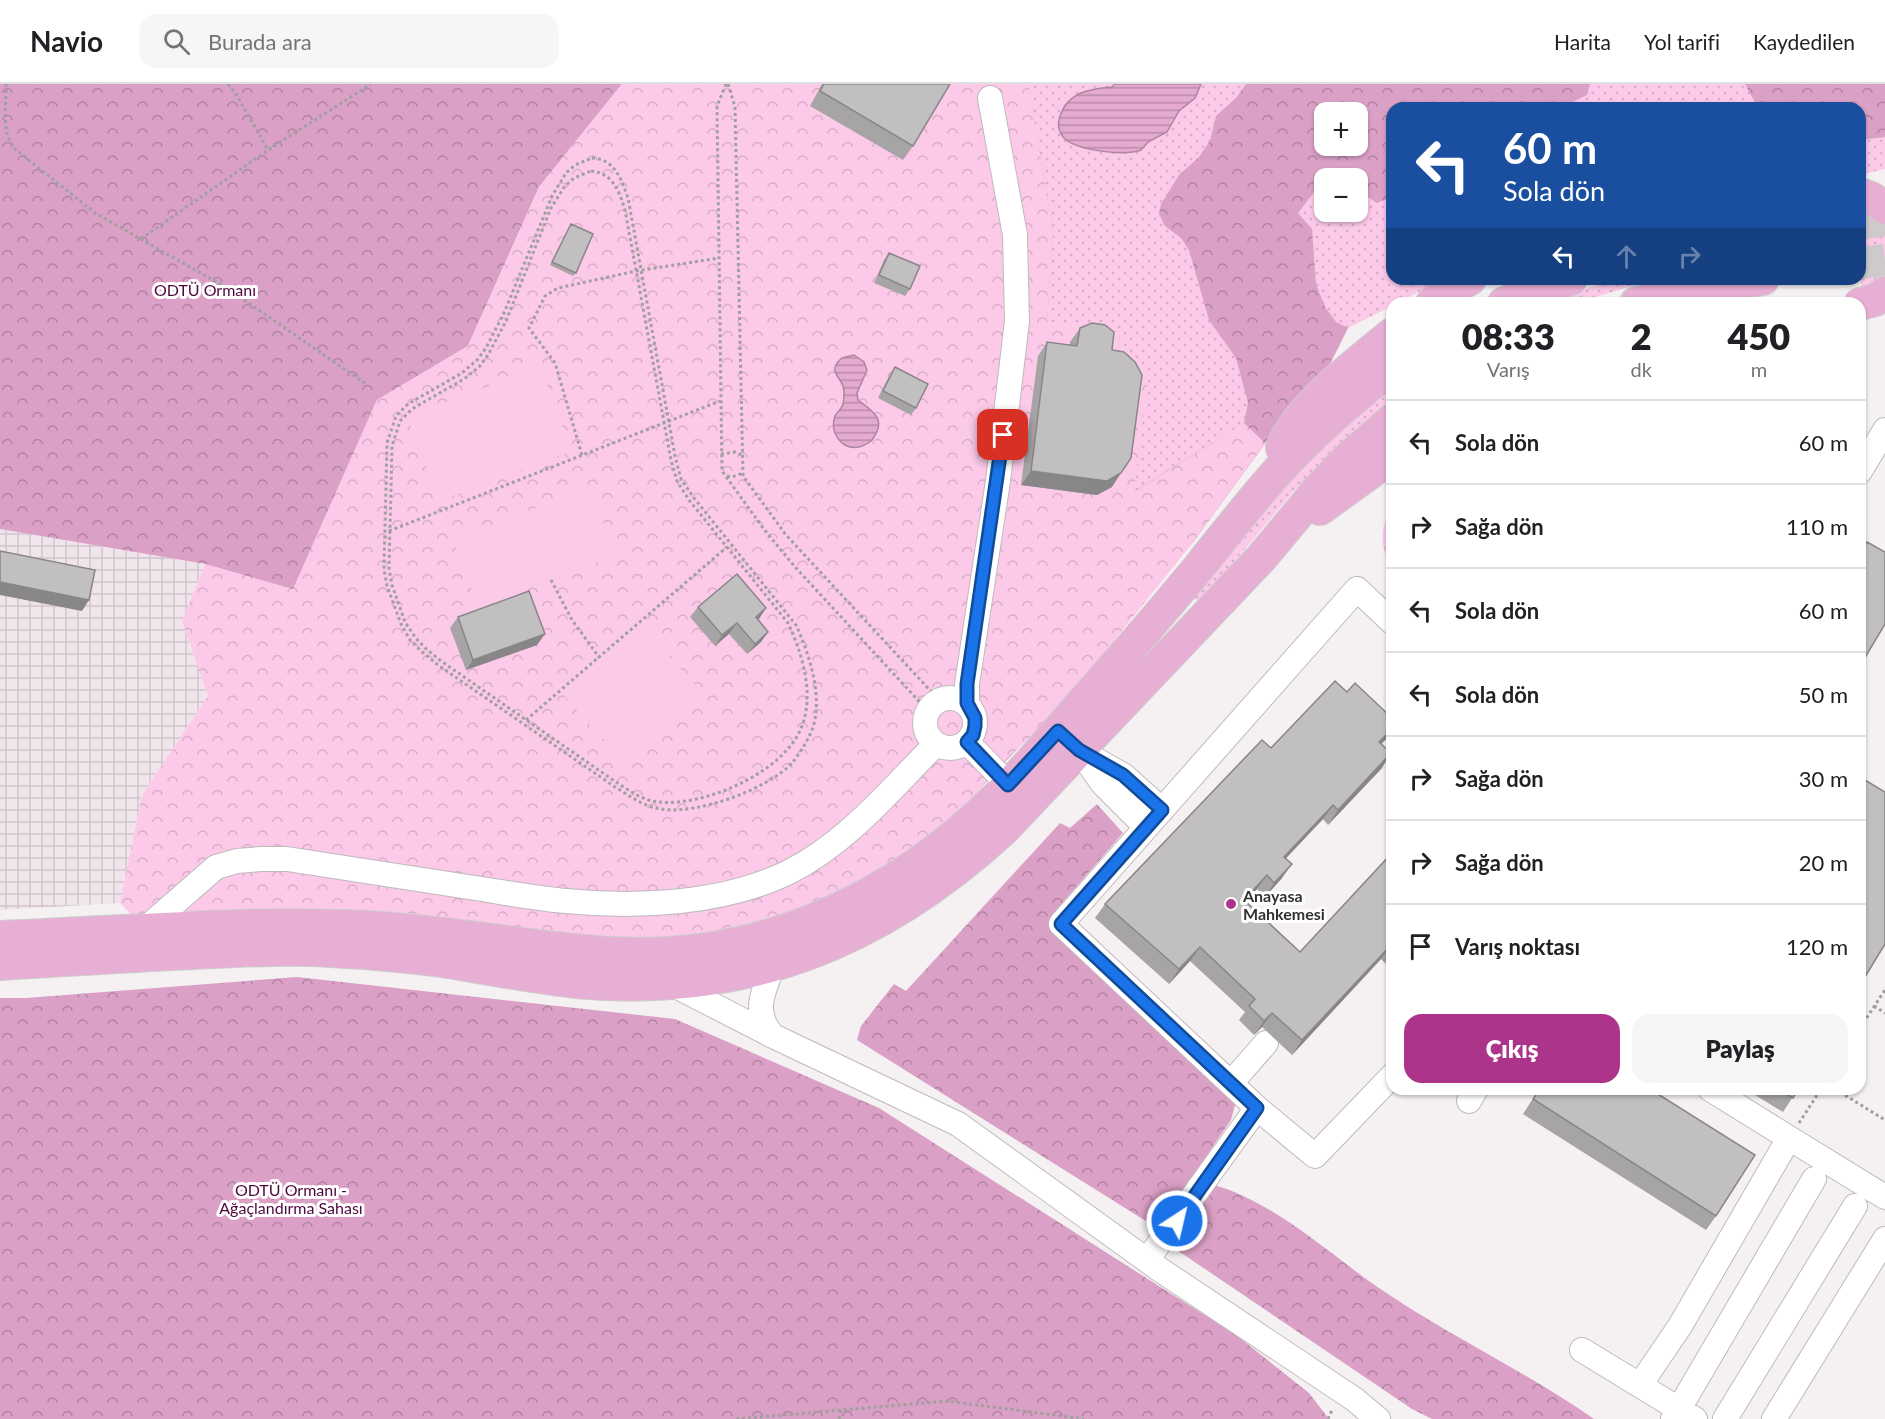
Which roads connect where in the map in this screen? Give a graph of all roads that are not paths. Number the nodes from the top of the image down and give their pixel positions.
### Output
1 (990, 98) dead end
2 (1866, 189) edge
3 (1885, 189) edge
4 (1866, 196) edge
5 (1885, 208) edge
6 (1460, 285) edge
7 (1551, 285) edge
8 (1726, 285) edge
9 (1885, 293) edge
10 (1442, 297) edge
11 (1519, 297) edge
12 (1663, 297) edge
13 (1866, 302) edge
14 (1866, 309) edge
15 (1885, 309) edge
16 (1386, 339) edge
17 (1386, 373) edge
18 (1386, 425) edge
19 (1883, 436) edge
20 (1386, 461) edge
21 (1866, 462) edge
22 (1273, 477) junction
23 (1262, 557) junction
24 (1386, 616) edge
25 (953, 699) junction
26 (1069, 741) junction
27 (967, 742) junction
28 (936, 744) junction
29 (1008, 785) junction
30 (1154, 819) junction
31 (145, 929) junction
32 (0, 937) edge
33 (0, 964) edge
34 (772, 966) junction
35 (672, 984) junction
36 (773, 1036) junction
37 (1266, 1043) dead end
38 (1386, 1082) edge
39 (1231, 1083) junction
40 (1720, 1095) edge
41 (1257, 1108) junction
42 (1789, 1138) junction
43 (1814, 1179) dead end
44 (1885, 1197) edge
45 (1855, 1206) dead end
46 (1885, 1239) edge
47 (1147, 1260) junction
48 (1582, 1350) dead end
49 (1640, 1385) junction
50 (1350, 1409) edge
51 (1682, 1416) edge
52 (1378, 1419) edge
53 (1725, 1419) edge
54 (1774, 1419) edge

1 - 25 street
2 - 3 street
4 - 5 main road
6 - 10 main road
7 - 11 main road
8 - 12 main road
9 - 13 main road
14 - 15 main road
16 - 22 main road
17 - 22 main road
18 - 23 main road
19 - 21 street
20 - 23 main road
22 - 26 main road
23 - 26 main road
24 - 30 street
25 - 27 street
25 - 28 street
26 - 29 main road
26 - 30 street
26 - 34 main road
27 - 28 street
27 - 29 street
28 - 31 street
29 - 31 main road
30 - 39 street
31 - 32 main road
33 - 35 main road
34 - 35 main road
34 - 36 street
35 - 36 street
36 - 47 street
37 - 39 street
38 - 41 street
39 - 41 street
40 - 42 street
41 - 47 street
42 - 44 street
42 - 49 street
43 - 51 street
45 - 53 street
46 - 54 street
47 - 50 street
48 - 49 street
49 - 51 street
50 - 52 street

